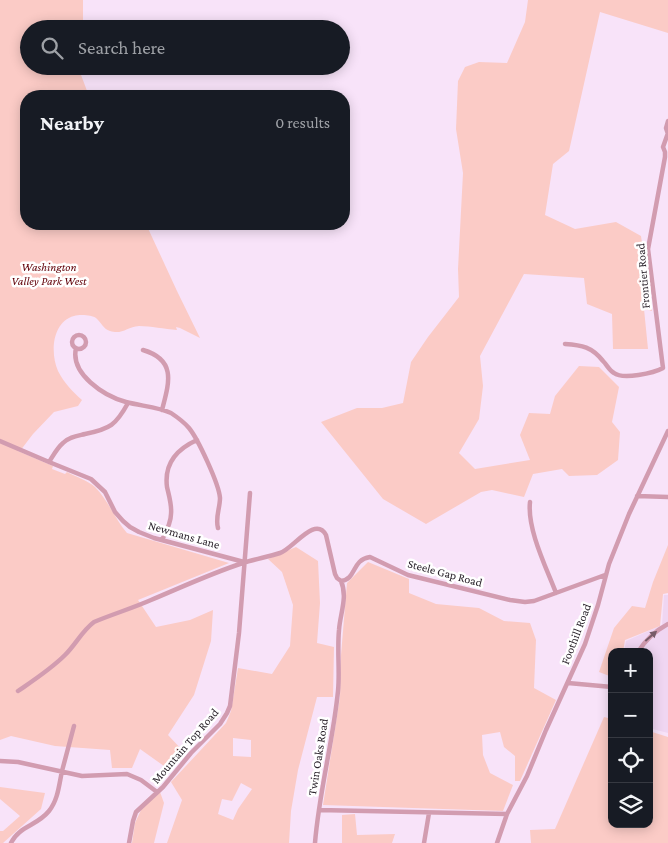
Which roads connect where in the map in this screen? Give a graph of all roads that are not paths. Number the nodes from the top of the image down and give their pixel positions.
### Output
1 (668, 121) edge
2 (668, 133) edge
3 (565, 344) dead end
4 (76, 348) dead end
5 (142, 350) dead end
6 (128, 403) junction
7 (162, 410) junction
8 (668, 431) edge
9 (197, 440) junction
10 (0, 441) edge
11 (49, 462) junction
12 (250, 493) dead end
13 (637, 496) junction
14 (668, 497) edge
15 (530, 502) dead end
16 (218, 528) dead end
17 (162, 540) junction
18 (245, 562) junction
19 (605, 575) junction
20 (340, 581) junction
21 (556, 593) junction
22 (668, 624) edge
23 (641, 648) edge
24 (568, 683) junction
25 (608, 686) edge
26 (18, 692) dead end
27 (74, 726) dead end
28 (0, 761) edge
29 (62, 772) junction
30 (157, 792) junction
31 (319, 810) junction
32 (429, 813) junction
33 (506, 814) junction
34 (11, 843) edge
35 (129, 843) edge
36 (315, 843) edge
37 (424, 843) edge
38 (498, 843) edge

1 - 2 street, Frontier Road
2 - 3 street, Frontier Road
4 - 6 street
5 - 7 street
6 - 7 street
6 - 11 street
7 - 9 street
8 - 13 street, Foothill Road
9 - 16 street
9 - 17 street
10 - 11 street, Newmans Lane
11 - 17 street, Newmans Lane
12 - 18 street, Mountain Top Road
13 - 14 street
13 - 19 street, Foothill Road
15 - 21 street
17 - 18 street, Newmans Lane
18 - 20 street
18 - 26 street
18 - 30 street, Mountain Top Road
19 - 21 street, Steele Gap Road
19 - 24 street, Foothill Road
20 - 21 street, Steele Gap Road
20 - 31 street, Twin Oaks Road
23 -> 22 street
24 - 25 street
24 - 33 street, Foothill Road
27 - 29 street
28 - 29 street
29 - 30 street
29 - 34 street
30 - 35 street, Mountain Top Road
31 - 32 street, Twin Oaks Road
31 - 36 street
32 - 33 street, Twin Oaks Road
32 - 37 street
33 - 38 street, Foothill Road

